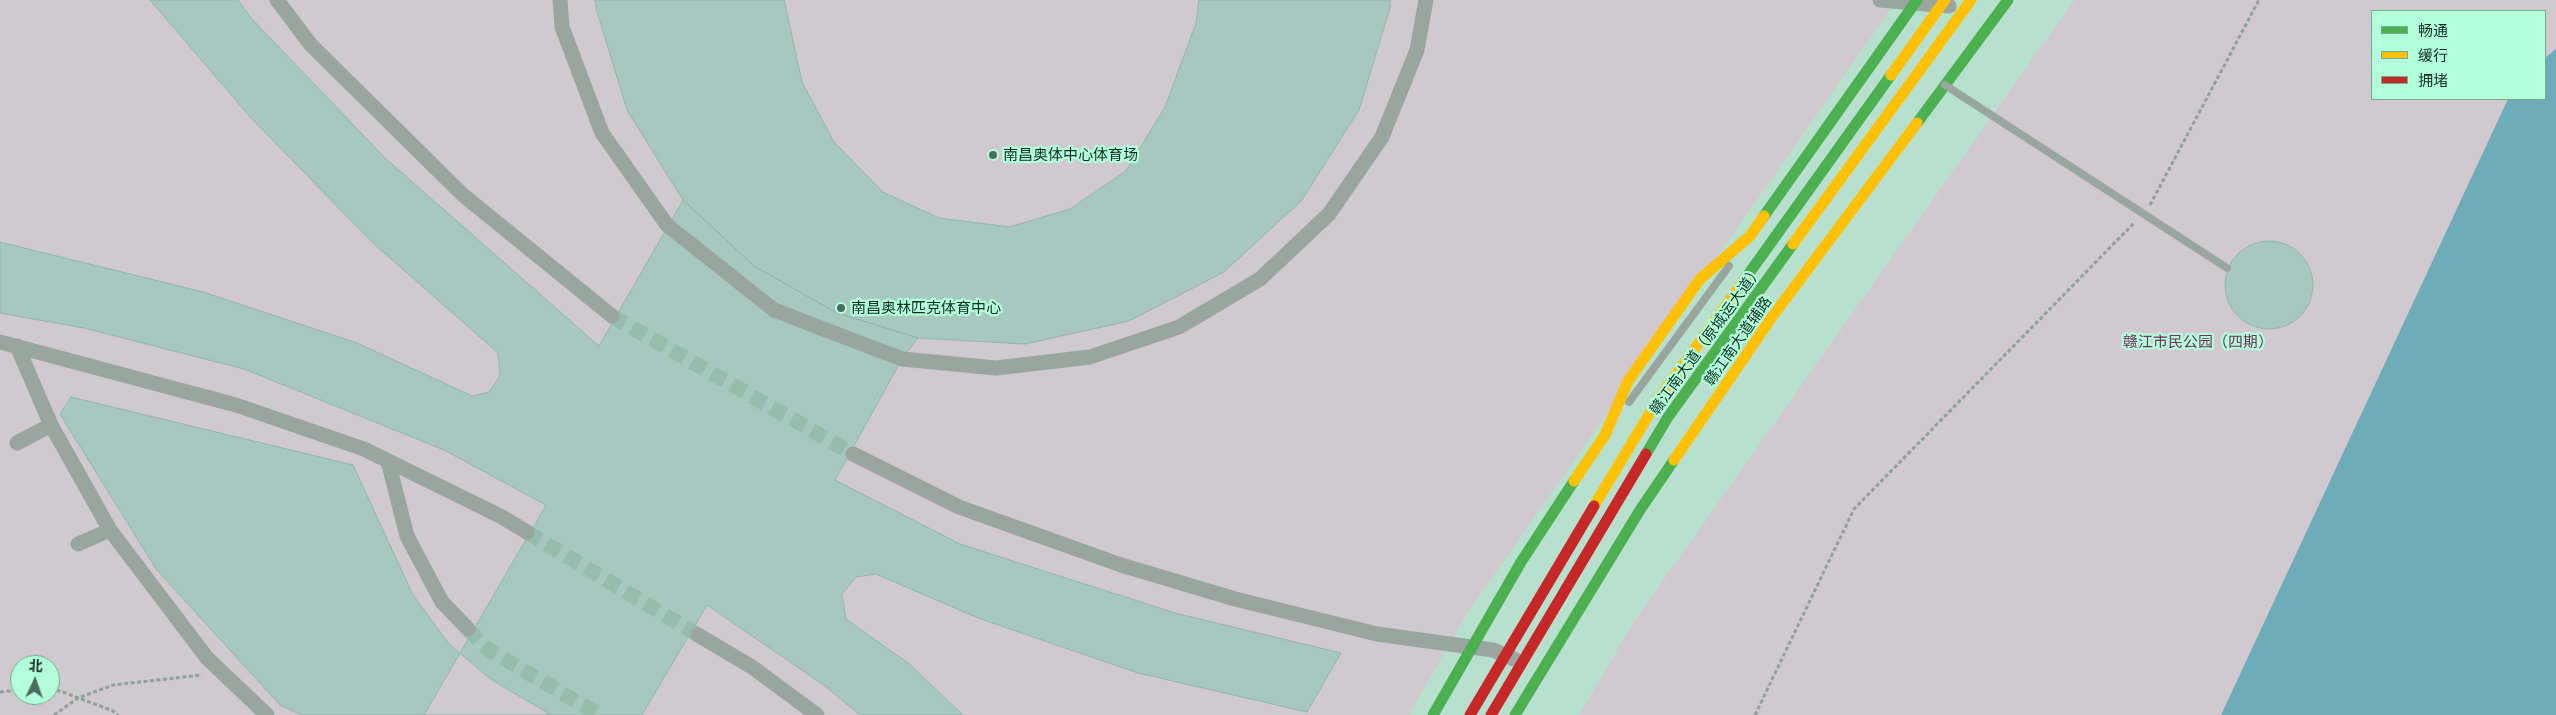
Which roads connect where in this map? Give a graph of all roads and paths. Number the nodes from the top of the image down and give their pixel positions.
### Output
1 (277, 0) edge
2 (560, 0) edge
3 (1426, 0) edge
4 (1880, 0) edge
5 (2008, 0) edge
6 (2259, 0) edge
7 (1916, 2) edge
8 (1943, 3) edge
9 (1968, 4) edge
10 (1945, 85) junction
11 (2149, 208) dead end
12 (2142, 214) dead end
13 (2227, 268) dead end
14 (612, 316) tunnel mouth
15 (0, 342) edge
16 (17, 346) junction
17 (51, 424) junction
18 (17, 444) dead end
19 (853, 454) tunnel mouth
20 (388, 461) junction
21 (110, 530) junction
22 (527, 532) tunnel mouth
23 (78, 544) dead end
24 (468, 629) tunnel mouth
25 (698, 635) tunnel mouth
26 (1472, 647) junction
27 (1506, 656) junction
28 (1522, 663) junction
29 (223, 673) junction
30 (60, 691) edge
31 (78, 698) junction
32 (54, 715) edge
33 (118, 715) edge
34 (267, 715) edge
35 (817, 715) edge
36 (1432, 715) edge
37 (1470, 715) edge
38 (1492, 715) edge
39 (1515, 715) edge
40 (1755, 715) edge

1 - 14 street
2 - 3 street
4 - 7 street
5 - 10 street, 赣江南大道辅路
6 - 11 path
7 - 8 street
7 - 26 street
8 - 9 street
8 - 27 street, 赣江南大道（原城运大道）
9 - 28 street, 赣江南大道（原城运大道）
10 - 13 lane, bridge
10 - 39 street, 赣江南大道辅路
12 - 40 path
15 - 16 street
16 - 17 street
16 - 20 street
17 - 18 street
17 - 21 street
19 - 26 street
20 - 22 street
20 - 24 street
21 - 23 street
21 - 29 street
25 - 35 street
26 - 27 street
26 - 36 street
27 - 28 street
27 - 37 street, 赣江南大道（原城运大道）
28 - 38 street, 赣江南大道（原城运大道）
29 - 31 path
29 - 34 street
30 - 31 path
31 - 32 path
31 - 33 path

